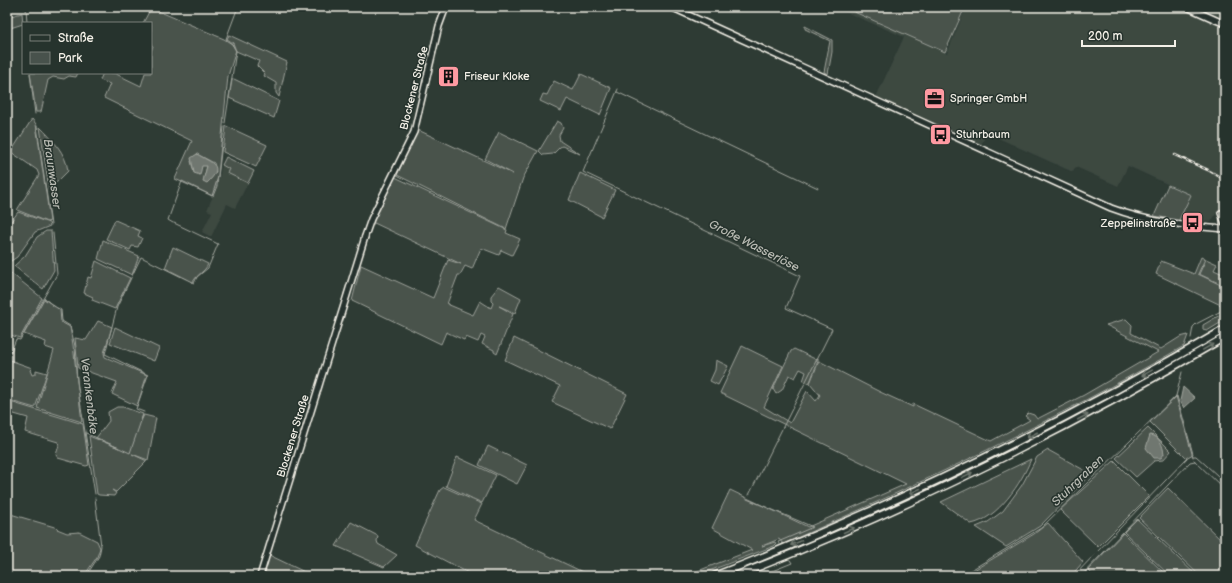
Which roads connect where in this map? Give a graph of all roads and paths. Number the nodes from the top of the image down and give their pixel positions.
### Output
1 (446, 7) edge
2 (671, 7) edge
3 (1187, 7) edge
4 (1225, 24) edge
5 (1221, 213) dead end
6 (1225, 224) edge
7 (1225, 230) edge
8 (1225, 328) edge
9 (1225, 338) edge
10 (260, 576) edge
11 (714, 576) edge
12 (735, 576) edge

1 - 10 street, Blockener Straße
2 - 7 street
3 - 4 street
5 - 6 street
8 -> 11 highway
12 -> 9 highway

